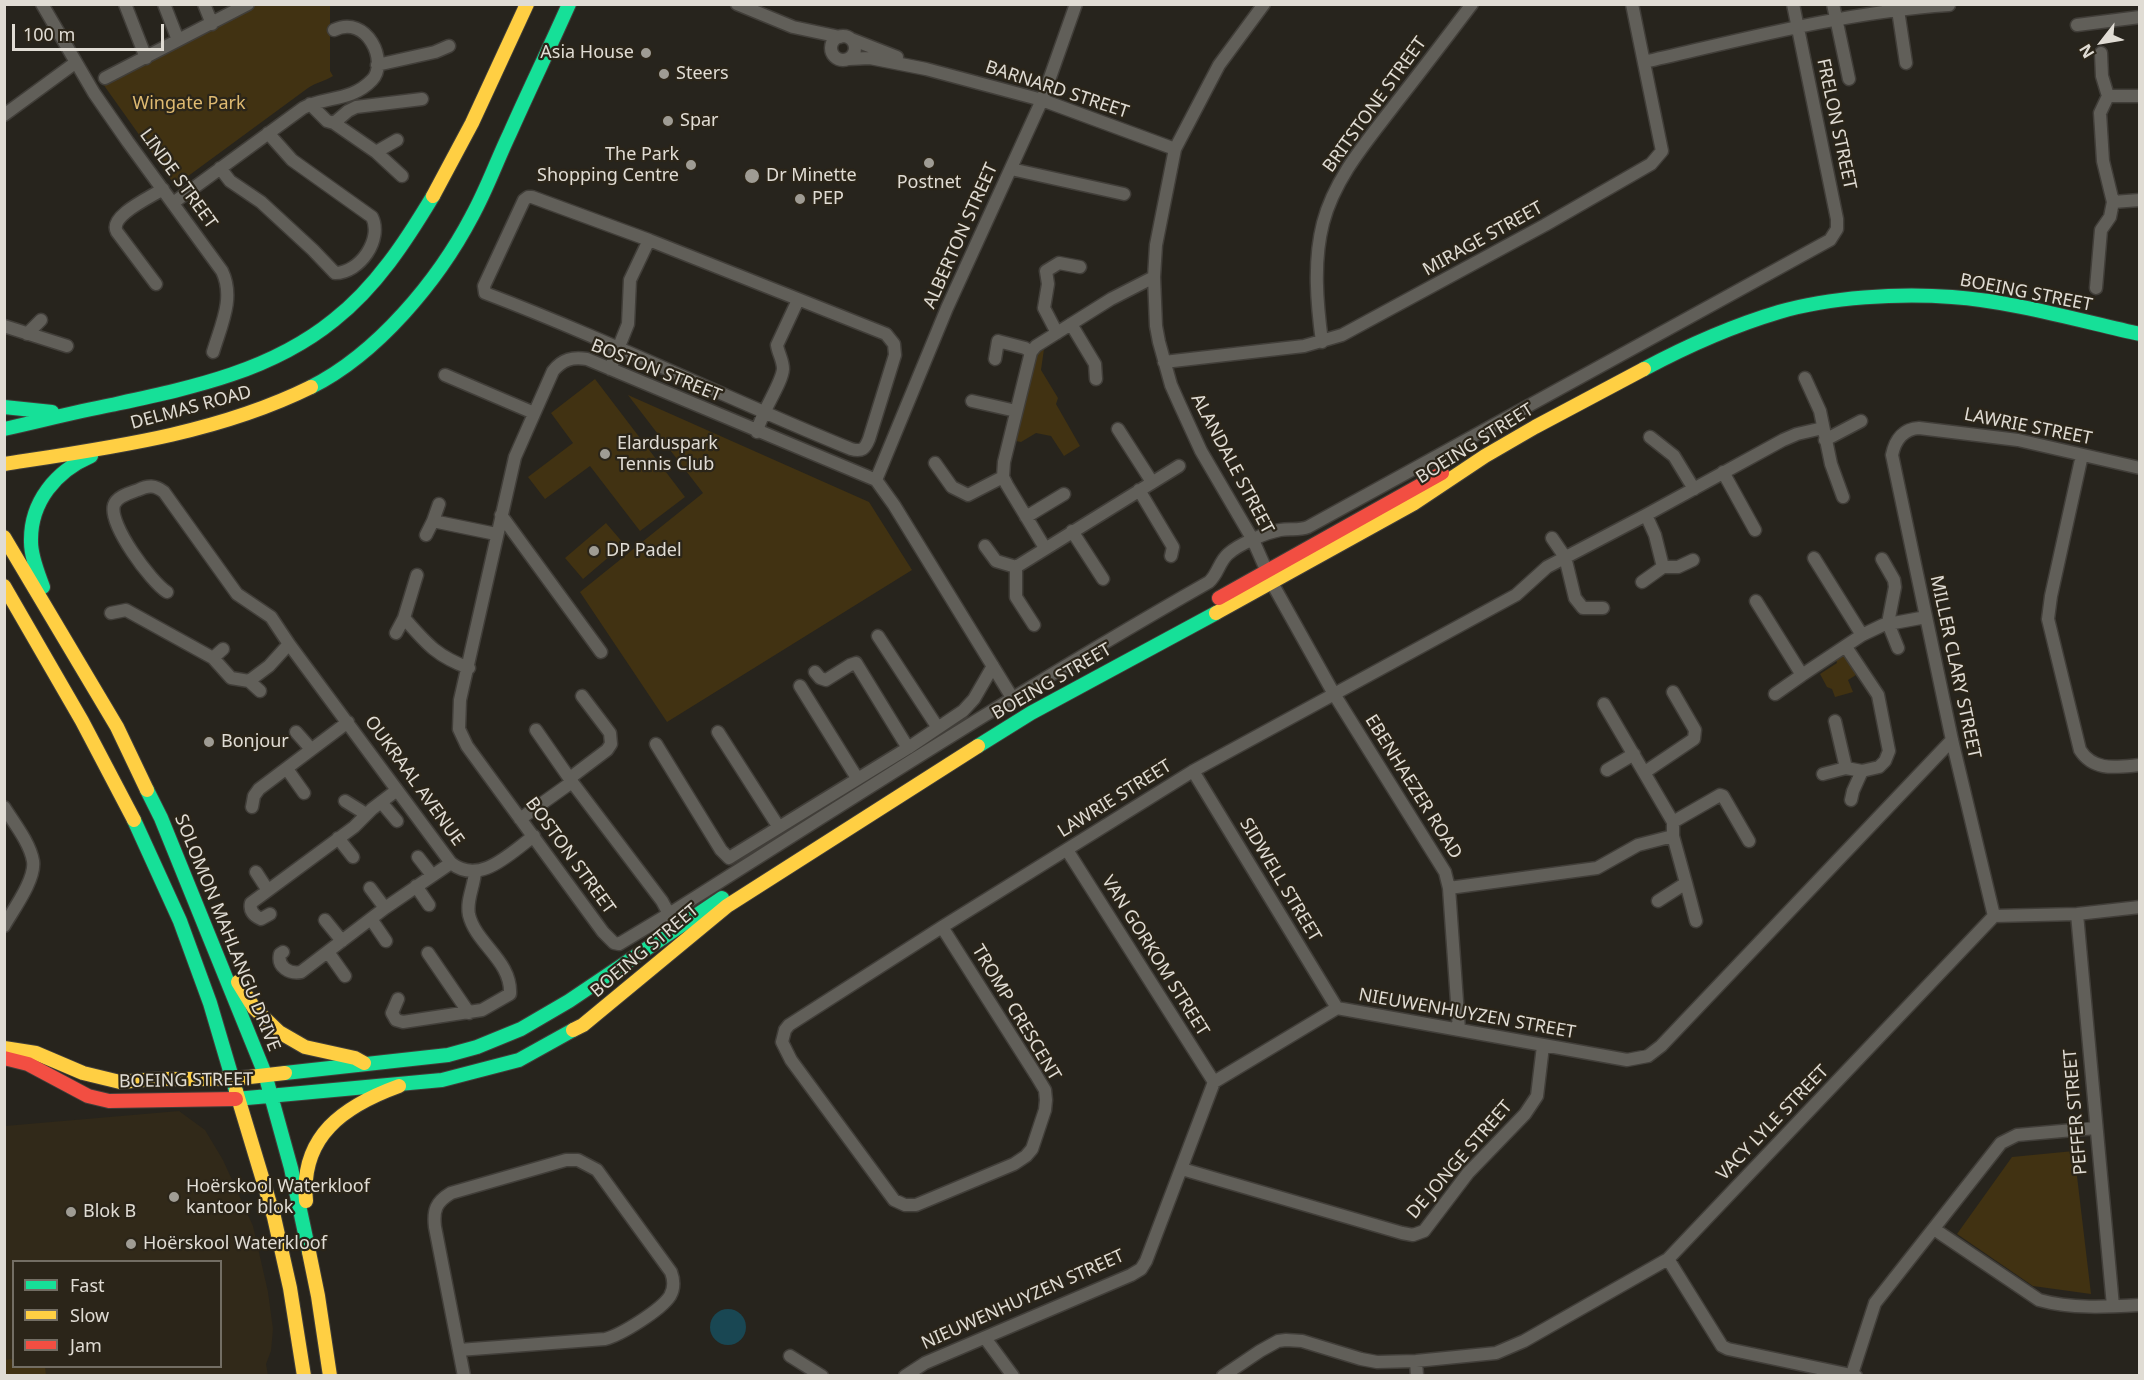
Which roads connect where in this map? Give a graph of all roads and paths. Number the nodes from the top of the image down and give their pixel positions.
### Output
1 (42, 4) edge
2 (125, 4) edge
3 (164, 4) edge
4 (204, 4) edge
5 (248, 4) edge
6 (569, 4) edge
7 (574, 4) edge
8 (737, 4) edge
9 (1076, 4) edge
10 (1264, 4) edge
11 (1472, 4) edge
12 (1632, 4) edge
13 (1793, 4) edge
14 (1833, 4) edge
15 (1949, 4) edge
16 (1938, 5) edge
17 (525, 8) edge
18 (1892, 9) edge
19 (2139, 17) edge
20 (1835, 19) junction
21 (212, 24) junction
22 (2077, 25) dead end
23 (1797, 27) junction
24 (802, 29) junction
25 (334, 30) dead end
26 (556, 34) junction
27 (846, 38) junction
28 (178, 40) junction
29 (449, 46) dead end
30 (831, 49) junction
31 (2101, 53) dead end
32 (146, 58) junction
33 (849, 59) junction
34 (1644, 62) junction
35 (75, 63) junction
36 (1906, 63) dead end
37 (377, 65) junction
38 (926, 69) junction
39 (105, 78) dead end
40 (1849, 79) dead end
41 (2108, 96) junction
42 (2139, 96) edge
43 (422, 99) dead end
44 (1042, 100) junction
45 (310, 104) junction
46 (4, 115) edge
47 (334, 123) junction
48 (268, 133) junction
49 (397, 140) dead end
50 (1175, 149) junction
51 (376, 152) junction
52 (220, 168) junction
53 (1011, 169) junction
54 (402, 176) dead end
55 (163, 189) junction
56 (1124, 194) dead end
57 (2139, 200) edge
58 (173, 202) junction
59 (2113, 202) junction
60 (649, 240) junction
61 (1823, 245) joint
62 (1080, 267) dead end
63 (1154, 277) junction
64 (156, 284) dead end
65 (2096, 288) dead end
66 (798, 300) junction
67 (41, 320) dead end
68 (1071, 324) junction
69 (4, 326) edge
70 (2139, 329) edge
71 (1057, 333) junction
72 (27, 334) junction
73 (2139, 334) edge
74 (1322, 342) junction
75 (67, 346) dead end
76 (617, 348) junction
77 (213, 352) dead end
78 (1031, 352) junction
79 (995, 359) dead end
80 (1164, 362) junction
81 (610, 369) junction
82 (445, 375) dead end
83 (1805, 378) dead end
84 (1096, 379) dead end
85 (972, 401) dead end
86 (4, 406) edge
87 (1016, 411) junction
88 (72, 413) junction
89 (534, 413) junction
90 (763, 413) junction
91 (1861, 421) dead end
92 (4, 429) edge
93 (1118, 429) dead end
94 (1909, 429) joint
95 (757, 432) junction
96 (1824, 434) junction
97 (1650, 437) dead end
98 (124, 444) junction
99 (2082, 455) junction
100 (935, 463) dead end
101 (4, 464) edge
102 (1179, 466) dead end
103 (2139, 468) edge
104 (1724, 472) junction
105 (1003, 477) junction
106 (876, 480) junction
107 (1152, 482) junction
108 (1694, 489) junction
109 (1139, 490) junction
110 (1064, 494) dead end
111 (1843, 497) dead end
112 (439, 504) dead end
113 (501, 515) junction
114 (1646, 515) junction
115 (1026, 517) junction
116 (433, 521) junction
117 (1755, 530) dead end
118 (1072, 531) junction
119 (496, 534) junction
120 (426, 535) dead end
121 (4, 537) edge
122 (1552, 538) dead end
123 (1253, 540) junction
124 (985, 546) dead end
125 (1045, 548) junction
126 (1171, 556) dead end
127 (1565, 556) junction
128 (1814, 558) dead end
129 (1882, 559) dead end
130 (1693, 560) dead end
131 (1016, 567) junction
132 (1663, 567) junction
133 (417, 575) dead end
134 (1269, 578) junction
135 (1103, 579) dead end
136 (1642, 582) dead end
137 (6, 590) edge
138 (167, 592) dead end
139 (1756, 601) dead end
140 (1603, 608) dead end
141 (111, 613) dead end
142 (52, 617) junction
143 (1926, 617) junction
144 (404, 618) junction
145 (1888, 624) junction
146 (1034, 625) dead end
147 (396, 633) dead end
148 (1862, 635) junction
149 (878, 636) dead end
150 (289, 644) junction
151 (1846, 646) junction
152 (1898, 648) dead end
153 (224, 649) dead end
154 (600, 652) dead end
155 (205, 658) junction
156 (993, 666) junction
157 (469, 668) junction
158 (815, 672) dead end
159 (1802, 675) junction
160 (249, 681) junction
161 (800, 686) dead end
162 (260, 691) dead end
163 (1673, 692) dead end
164 (1334, 694) junction
165 (1775, 694) dead end
166 (582, 696) dead end
167 (1013, 699) junction
168 (1604, 704) dead end
169 (1835, 721) dead end
170 (348, 722) junction
171 (938, 728) junction
172 (536, 730) dead end
173 (296, 732) dead end
174 (718, 732) dead end
175 (1952, 740) junction
176 (656, 744) dead end
177 (908, 747) junction
178 (311, 749) junction
179 (1634, 754) junction
180 (2139, 765) edge
181 (1846, 768) junction
182 (287, 769) junction
183 (1607, 770) dead end
184 (1193, 771) junction
185 (1862, 771) junction
186 (1645, 772) junction
187 (1822, 774) dead end
188 (857, 778) junction
189 (571, 780) junction
190 (397, 790) junction
191 (304, 793) dead end
192 (1851, 800) dead end
193 (345, 801) dead end
194 (381, 802) junction
195 (4, 807) edge
196 (252, 807) dead end
197 (366, 814) junction
198 (520, 819) junction
199 (397, 821) dead end
200 (1673, 822) junction
201 (778, 826) junction
202 (534, 836) junction
203 (1673, 836) junction
204 (338, 838) junction
205 (1749, 841) dead end
206 (1067, 850) junction
207 (353, 857) dead end
208 (418, 857) dead end
209 (451, 863) junction
210 (256, 872) dead end
211 (476, 872) junction
212 (432, 875) junction
213 (1686, 883) junction
214 (416, 886) junction
215 (370, 888) dead end
216 (1449, 888) junction
217 (267, 889) junction
218 (1658, 901) dead end
219 (429, 905) dead end
220 (2139, 907) edge
221 (385, 908) junction
222 (270, 914) dead end
223 (669, 914) junction
224 (2077, 914) junction
225 (1994, 916) junction
226 (371, 919) junction
227 (325, 920) dead end
228 (1696, 921) dead end
229 (4, 926) edge
230 (942, 927) junction
231 (342, 941) junction
232 (386, 941) dead end
233 (624, 942) joint
234 (283, 952) dead end
235 (328, 952) junction
236 (428, 953) dead end
237 (222, 966) junction
238 (345, 976) dead end
239 (398, 999) dead end
240 (1337, 1008) junction
241 (469, 1013) junction
242 (1459, 1030) junction
243 (1543, 1046) junction
244 (4, 1048) edge
245 (4, 1058) edge
246 (364, 1063) junction
247 (265, 1074) junction
248 (232, 1079) junction
249 (1214, 1082) junction
250 (399, 1086) junction
251 (810, 1087) joint
252 (271, 1097) junction
253 (239, 1099) junction
254 (2096, 1128) junction
255 (1182, 1169) junction
256 (1934, 1229) junction
257 (1668, 1259) junction
258 (318, 1296) junction
259 (2139, 1305) edge
260 (2113, 1306) junction
261 (985, 1338) junction
262 (459, 1350) junction
263 (790, 1356) dead end
264 (1416, 1361) junction
265 (1854, 1375) edge
266 (304, 1376) edge
267 (330, 1376) edge
268 (464, 1376) edge
269 (822, 1376) edge
270 (905, 1376) edge
271 (1013, 1376) edge
272 (1223, 1376) edge
273 (1417, 1376) edge

1 - 35 street, LINDE STREET
2 - 32 street
3 - 28 street
4 - 21 street
5 - 21 street
6 - 26 main road, DELMAS ROAD
7 - 26 main road
8 - 24 street, BARNARD STREET
9 - 44 street, ALBERTON STREET
10 - 50 street, ALANDALE STREET
11 - 74 street, BRITSTONE STREET
12 - 34 street, MIRAGE STREET
13 - 23 street, FRELON STREET
14 - 20 street
15 - 16 street
16 - 18 street
17 - 88 main road, DELMAS ROAD
18 - 20 street
18 - 36 street
19 - 22 street
20 - 23 street
20 - 40 street
21 - 28 street
23 - 34 street
23 - 61 street, FRELON STREET
24 - 27 street, BARNARD STREET
24 - 30 street, BARNARD STREET
25 - 37 street
26 - 98 main road, DELMAS ROAD
27 - 30 street
27 - 33 street
27 - 38 street, BARNARD STREET
28 - 32 street
29 - 37 street
30 - 33 street, BARNARD STREET
31 - 41 street
32 - 39 street
33 - 38 street, BARNARD STREET
34 - 74 street, MIRAGE STREET
35 - 46 street
35 - 55 street, LINDE STREET
37 - 45 street
38 - 44 street, BARNARD STREET
41 - 42 street
41 - 59 street
43 - 47 street
44 - 50 street, BARNARD STREET
44 - 53 street, ALBERTON STREET
45 - 47 street
45 - 48 street
47 - 51 street
48 - 52 street
48 - 52 street
49 - 51 street
50 - 63 street, ALANDALE STREET
51 - 54 street
52 - 58 street
53 - 56 street
53 - 106 street, ALBERTON STREET
55 - 58 street, LINDE STREET
55 - 64 street
57 - 59 street
58 - 77 street, LINDE STREET
59 - 65 street
60 - 66 street
60 - 76 street
60 - 76 street
61 - 123 street, BOEING STREET
62 - 71 street
63 - 68 street
63 - 80 street, ALANDALE STREET
66 - 90 street
66 - 90 street
67 - 72 street
68 - 71 street
68 - 84 street
69 - 72 street
70 - 134 main road, BOEING STREET
71 - 78 street
72 - 75 street
73 - 134 main road, BOEING STREET
74 - 80 street, MIRAGE STREET
76 - 81 street
76 - 90 street
78 - 79 street
78 - 87 street
80 - 123 street, ALANDALE STREET
81 - 89 street, BOSTON STREET
81 - 95 street, BOSTON STREET
82 - 89 street
83 - 96 street
85 - 87 street
86 - 88 main road
87 - 105 street
88 - 92 main road, DELMAS ROAD
89 - 113 street, BOSTON STREET
90 - 95 street
91 - 96 street, LAWRIE STREET
93 - 107 street
94 - 99 street, LAWRIE STREET
94 - 143 street, MILLER CLARY STREET
95 - 106 street, BOSTON STREET
96 - 104 street, LAWRIE STREET
96 - 111 street
97 - 108 street
98 - 101 main road, DELMAS ROAD
98 - 142 main road
99 - 103 street, LAWRIE STREET
99 - 180 street
100 - 105 street
102 - 107 street
104 - 108 street, LAWRIE STREET
104 - 117 street
105 - 115 street
106 - 156 street
107 - 109 street
108 - 114 street, LAWRIE STREET
109 - 118 street
109 - 126 street
110 - 115 street
112 - 116 street
113 - 119 street, BOSTON STREET
113 - 154 street
114 - 127 street, LAWRIE STREET
114 - 132 street
115 - 125 street
116 - 119 street
116 - 120 street
118 - 125 street
118 - 135 street
119 - 157 street, BOSTON STREET
121 - 142 main road, SOLOMON MAHLANGU DRIVE
122 - 127 street
123 - 134 street, ALANDALE STREET
123 - 167 street, BOEING STREET
124 - 131 street
125 - 131 street
127 - 140 street
127 - 164 street, LAWRIE STREET
128 - 148 street
129 - 145 street
130 - 132 street
131 - 146 street
132 - 136 street
133 - 144 street
134 - 164 street, EBENHAEZER ROAD
134 - 246 main road, BOEING STREET
134 - 250 main road, BOEING STREET
137 - 248 main road
138 - 150 street, OUKRAAL AVENUE
139 - 159 street
141 - 155 street
142 - 237 main road, SOLOMON MAHLANGU DRIVE
143 - 145 street
143 - 175 street, MILLER CLARY STREET
144 - 147 street
144 - 157 street
145 - 148 street
145 - 152 street
148 - 151 street
149 - 171 street
150 - 160 street
150 - 170 street, OUKRAAL AVENUE
151 - 159 street
151 - 185 street
153 - 155 street
155 - 160 street
156 - 167 street
156 - 171 street
157 - 198 street, BOSTON STREET
158 - 177 street
159 - 165 street
160 - 162 street
161 - 188 street
163 - 186 street
164 - 184 street, LAWRIE STREET
164 - 216 street, EBENHAEZER ROAD
166 - 189 street
167 - 223 street, BOEING STREET
168 - 179 street
169 - 181 street
170 - 178 street
170 - 190 street, OUKRAAL AVENUE
171 - 177 street
172 - 189 street
173 - 178 street
174 - 201 street
175 - 225 street, MILLER CLARY STREET
175 - 243 street, NIEUWENHUYZEN STREET
176 - 201 street
177 - 188 street
178 - 182 street
179 - 183 street
179 - 186 street
181 - 185 street
181 - 187 street
182 - 191 street
182 - 196 street
184 - 206 street, LAWRIE STREET
184 - 240 street, SIDWELL STREET
185 - 192 street
186 - 200 street
188 - 201 street
189 - 198 street
189 - 223 street
190 - 194 street
190 - 209 street, OUKRAAL AVENUE
193 - 197 street
194 - 197 street
194 - 199 street
195 - 229 street
197 - 204 street
198 - 202 street, BOSTON STREET
200 - 203 street
200 - 205 street
202 - 211 street
202 - 233 street, BOSTON STREET
203 - 213 street
203 - 216 street
204 - 207 street
204 - 217 street
206 - 230 street, LAWRIE STREET
206 - 249 street, VAN GORKOM STREET
208 - 212 street
209 - 211 street, OUKRAAL AVENUE
209 - 212 street
210 - 217 street
211 - 241 street
212 - 214 street
213 - 218 street
213 - 228 street
214 - 219 street
214 - 221 street
215 - 221 street
216 - 242 street, EBENHAEZER ROAD
217 - 222 street
220 - 224 street
221 - 226 street
223 - 233 street, BOEING STREET
224 - 225 street
224 - 254 street, PEFFER STREET
225 - 257 street, VACY LYLE STREET
226 - 231 street
226 - 232 street
227 - 231 street
230 - 251 street, LAWRIE STREET
230 - 251 street, TROMP CRESCENT
231 - 235 street
234 - 235 street
235 - 238 street
236 - 241 street
237 - 246 main road
237 - 247 main road, SOLOMON MAHLANGU DRIVE
239 - 241 street
240 - 242 street, NIEUWENHUYZEN STREET
240 - 249 street, NIEUWENHUYZEN STREET
242 - 243 street, NIEUWENHUYZEN STREET
243 - 255 street, DE JONGE STREET
244 - 248 main road, BOEING STREET
245 - 253 main road, BOEING STREET
246 - 247 main road, BOEING STREET
247 - 248 main road, BOEING STREET
247 - 252 main road, SOLOMON MAHLANGU DRIVE
248 - 253 main road
249 - 255 street, NIEUWENHUYZEN STREET
250 - 252 main road, BOEING STREET
250 - 258 main road
252 - 253 main road, BOEING STREET
252 - 258 main road, SOLOMON MAHLANGU DRIVE
253 - 266 main road
254 - 256 street
254 - 260 street, PEFFER STREET
255 - 261 street, NIEUWENHUYZEN STREET
256 - 260 street
256 - 265 street
257 - 264 street, VACY LYLE STREET
257 - 265 street
258 - 267 main road, SOLOMON MAHLANGU DRIVE
259 - 260 street
261 - 270 street, NIEUWENHUYZEN STREET
261 - 271 street
262 - 262 street
262 - 268 street
263 - 269 street
264 - 272 street, VACY LYLE STREET
264 - 273 street

